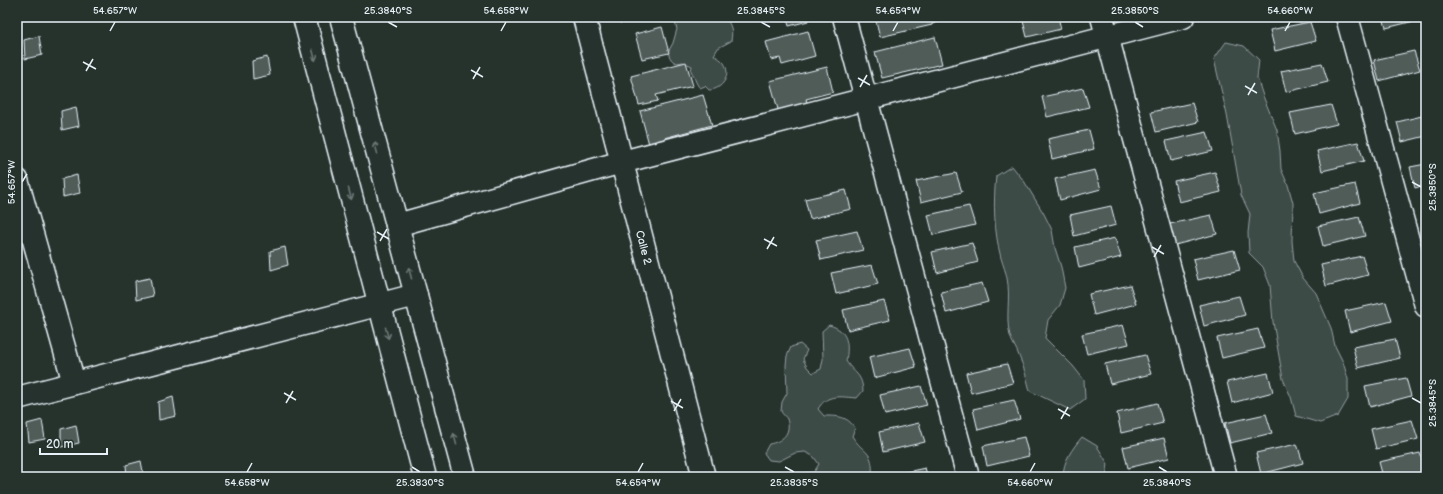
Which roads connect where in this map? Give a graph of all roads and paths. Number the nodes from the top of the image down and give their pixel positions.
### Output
1 (304, 17) edge
2 (341, 17) edge
3 (584, 17) edge
4 (844, 17) edge
5 (1183, 17) edge
6 (1347, 17) edge
7 (1105, 27) edge
8 (866, 99) junction
9 (622, 162) junction
10 (17, 180) edge
11 (397, 225) junction
12 (416, 295) junction
13 (380, 305) junction
14 (1426, 306) edge
15 (74, 383) junction
16 (17, 398) edge
17 (425, 477) edge
18 (465, 477) edge
19 (704, 477) edge
20 (968, 477) edge
21 (1226, 477) edge

1 -> 13 street
11 -> 2 street
3 - 9 street, Calle 2
4 - 8 street
5 - 7 street
6 - 14 street
7 - 8 street
7 - 21 street
8 - 9 street
8 - 20 street
9 - 11 street
9 - 19 street, Calle 2
10 - 15 street
12 -> 11 street
12 - 13 street
18 -> 12 street
13 - 15 street
13 -> 17 street
15 - 16 street

